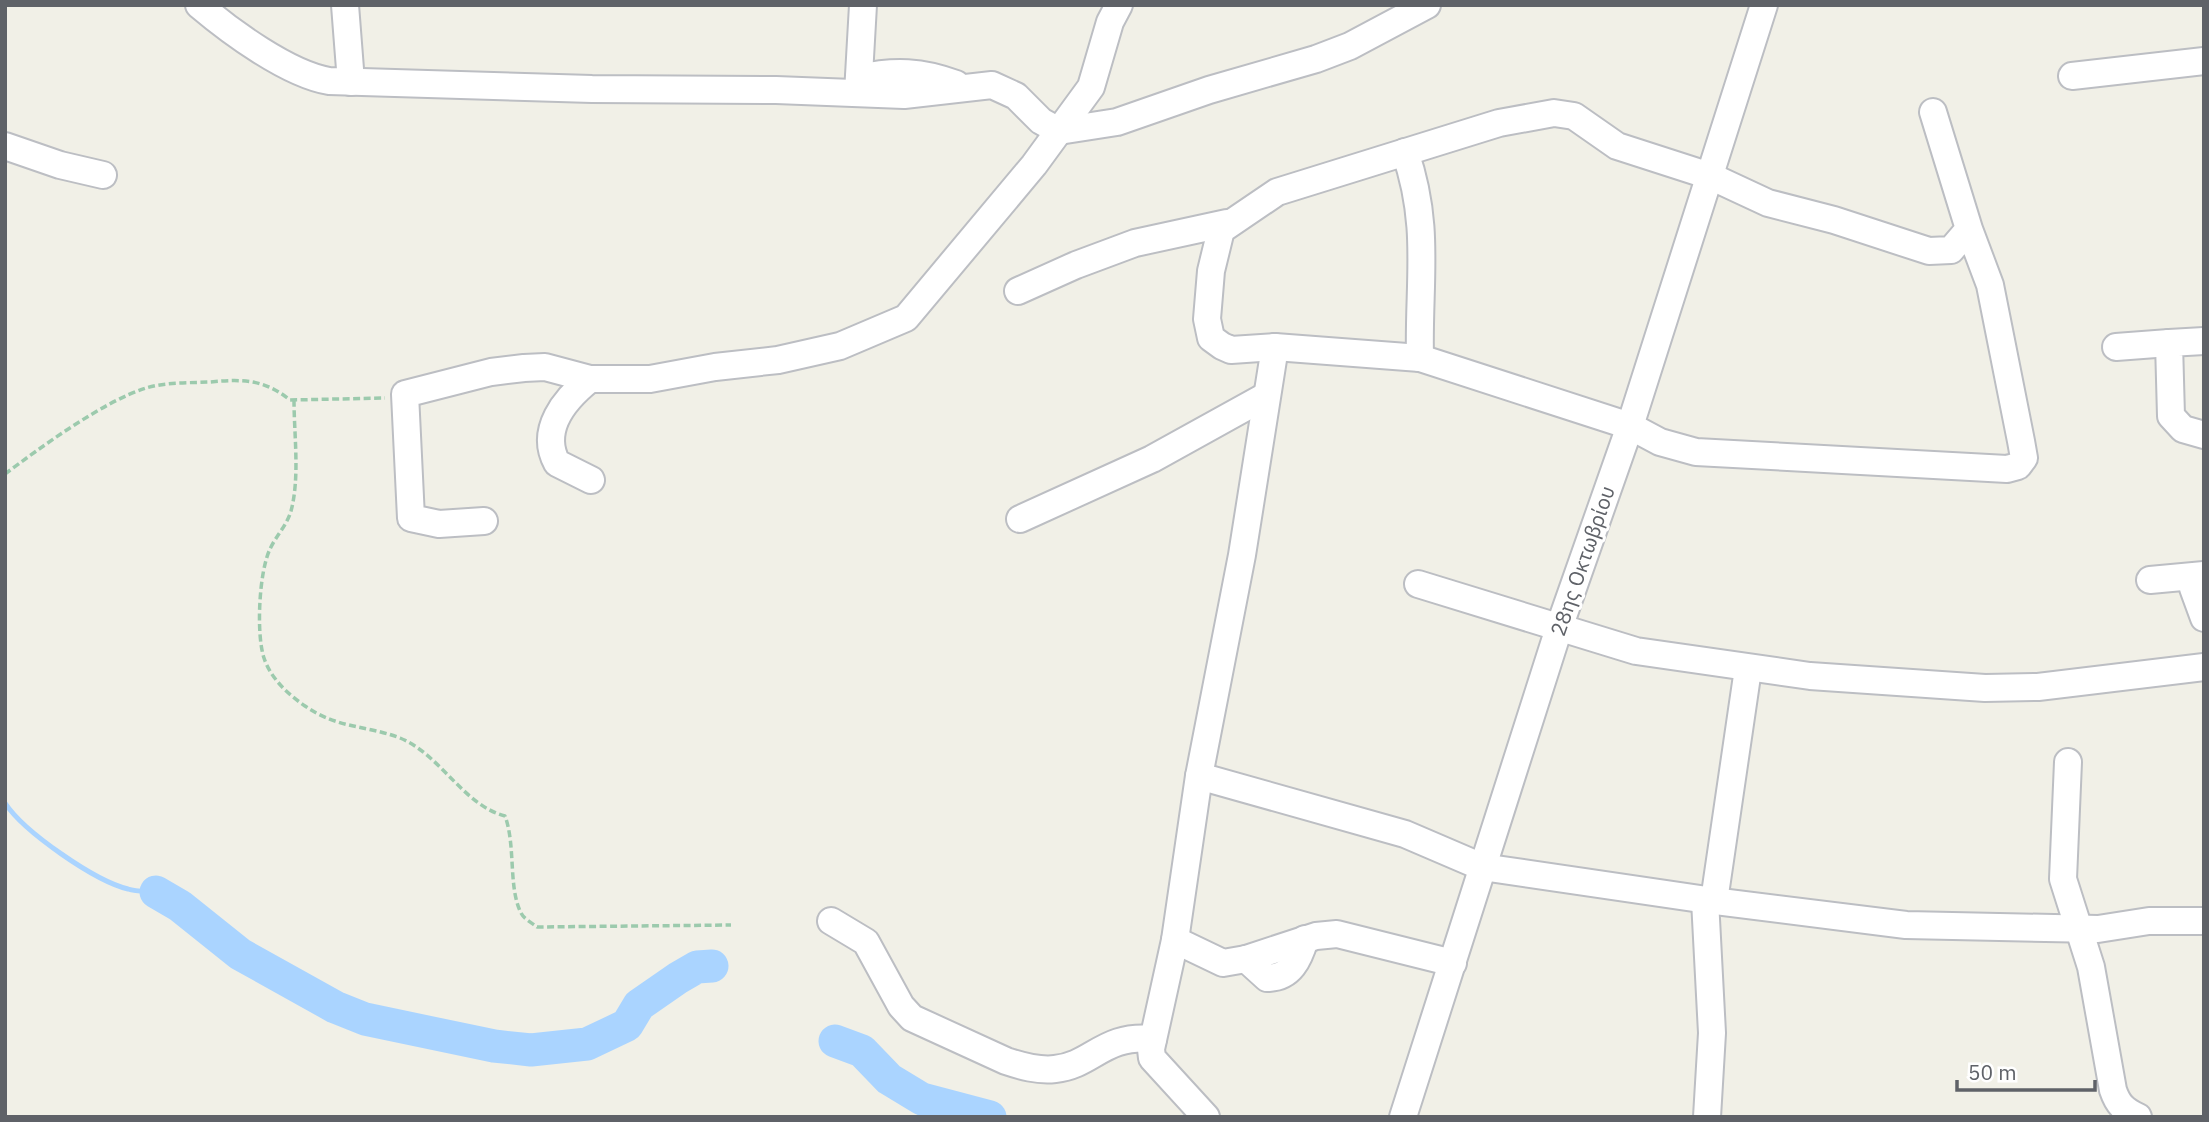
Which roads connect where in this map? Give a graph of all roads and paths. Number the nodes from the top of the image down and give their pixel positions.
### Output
1 (199, 5) edge
2 (345, 5) edge
3 (863, 5) edge
4 (1119, 5) edge
5 (1427, 5) edge
6 (1764, 5) edge
7 (2204, 61) edge
8 (2072, 76) dead end
9 (351, 82) junction
10 (858, 86) junction
11 (1933, 112) dead end
12 (1059, 131) junction
13 (5, 146) edge
14 (1405, 152) junction
15 (103, 175) dead end
16 (1710, 176) junction
17 (1227, 223) junction
18 (1969, 229) junction
19 (1018, 291) dead end
20 (2204, 341) edge
21 (2169, 343) junction
22 (1275, 347) junction
23 (2116, 348) dead end
24 (1420, 358) junction
25 (590, 379) junction
26 (405, 394) junction
27 (1266, 396) junction
28 (294, 400) junction
29 (1630, 426) junction
30 (2204, 435) edge
31 (5, 474) edge
32 (591, 480) dead end
33 (1020, 519) dead end
34 (484, 521) dead end
35 (2204, 576) edge
36 (2151, 580) dead end
37 (1418, 584) dead end
38 (2204, 618) edge
39 (1560, 625) junction
40 (2204, 667) edge
41 (1748, 669) junction
42 (2068, 762) dead end
43 (1199, 776) junction
44 (1482, 867) junction
45 (1710, 901) junction
46 (2203, 918) edge
47 (831, 921) dead end
48 (731, 925) dead end
49 (2080, 928) junction
50 (1175, 940) junction
51 (1453, 963) junction
52 (1153, 1039) junction
53 (2113, 1090) junction
54 (1206, 1117) edge
55 (1403, 1117) edge
56 (1707, 1117) edge
57 (2109, 1117) edge
58 (2138, 1117) edge

1 - 9 street
2 - 9 street
3 - 10 street
4 - 12 street
5 - 12 street
6 - 16 street, 28ης Οκτωβρίου
7 - 8 street
9 - 10 street
10 - 12 street
11 - 18 street
12 - 25 street
13 - 15 street
14 - 16 street
14 - 17 street
14 - 24 street
16 - 18 street
16 - 29 street, 28ης Οκτωβρίου
17 - 19 street
17 - 22 street
18 - 29 street
20 - 21 street
21 - 23 street
21 - 30 street
22 - 24 street
22 - 27 street
24 - 29 street
25 - 26 street
25 - 32 street
26 - 28 path
26 - 34 street
27 - 33 street
27 - 43 street
28 - 31 path
28 - 48 path
29 - 39 street, 28ης Οκτωβρίου
35 - 36 street
35 - 38 street
37 - 39 street
39 - 41 street
39 - 44 street, 28ης Οκτωβρίου
40 - 41 street
41 - 45 street
42 - 49 street
43 - 44 street
43 - 50 street
44 - 45 street
44 - 51 street, 28ης Οκτωβρίου
45 - 49 street
45 - 56 street
46 - 49 street
47 - 52 street
49 - 53 street
50 - 51 street
50 - 52 street
51 - 55 street, 28ης Οκτωβρίου
52 - 54 street
53 - 57 street
53 - 58 street

